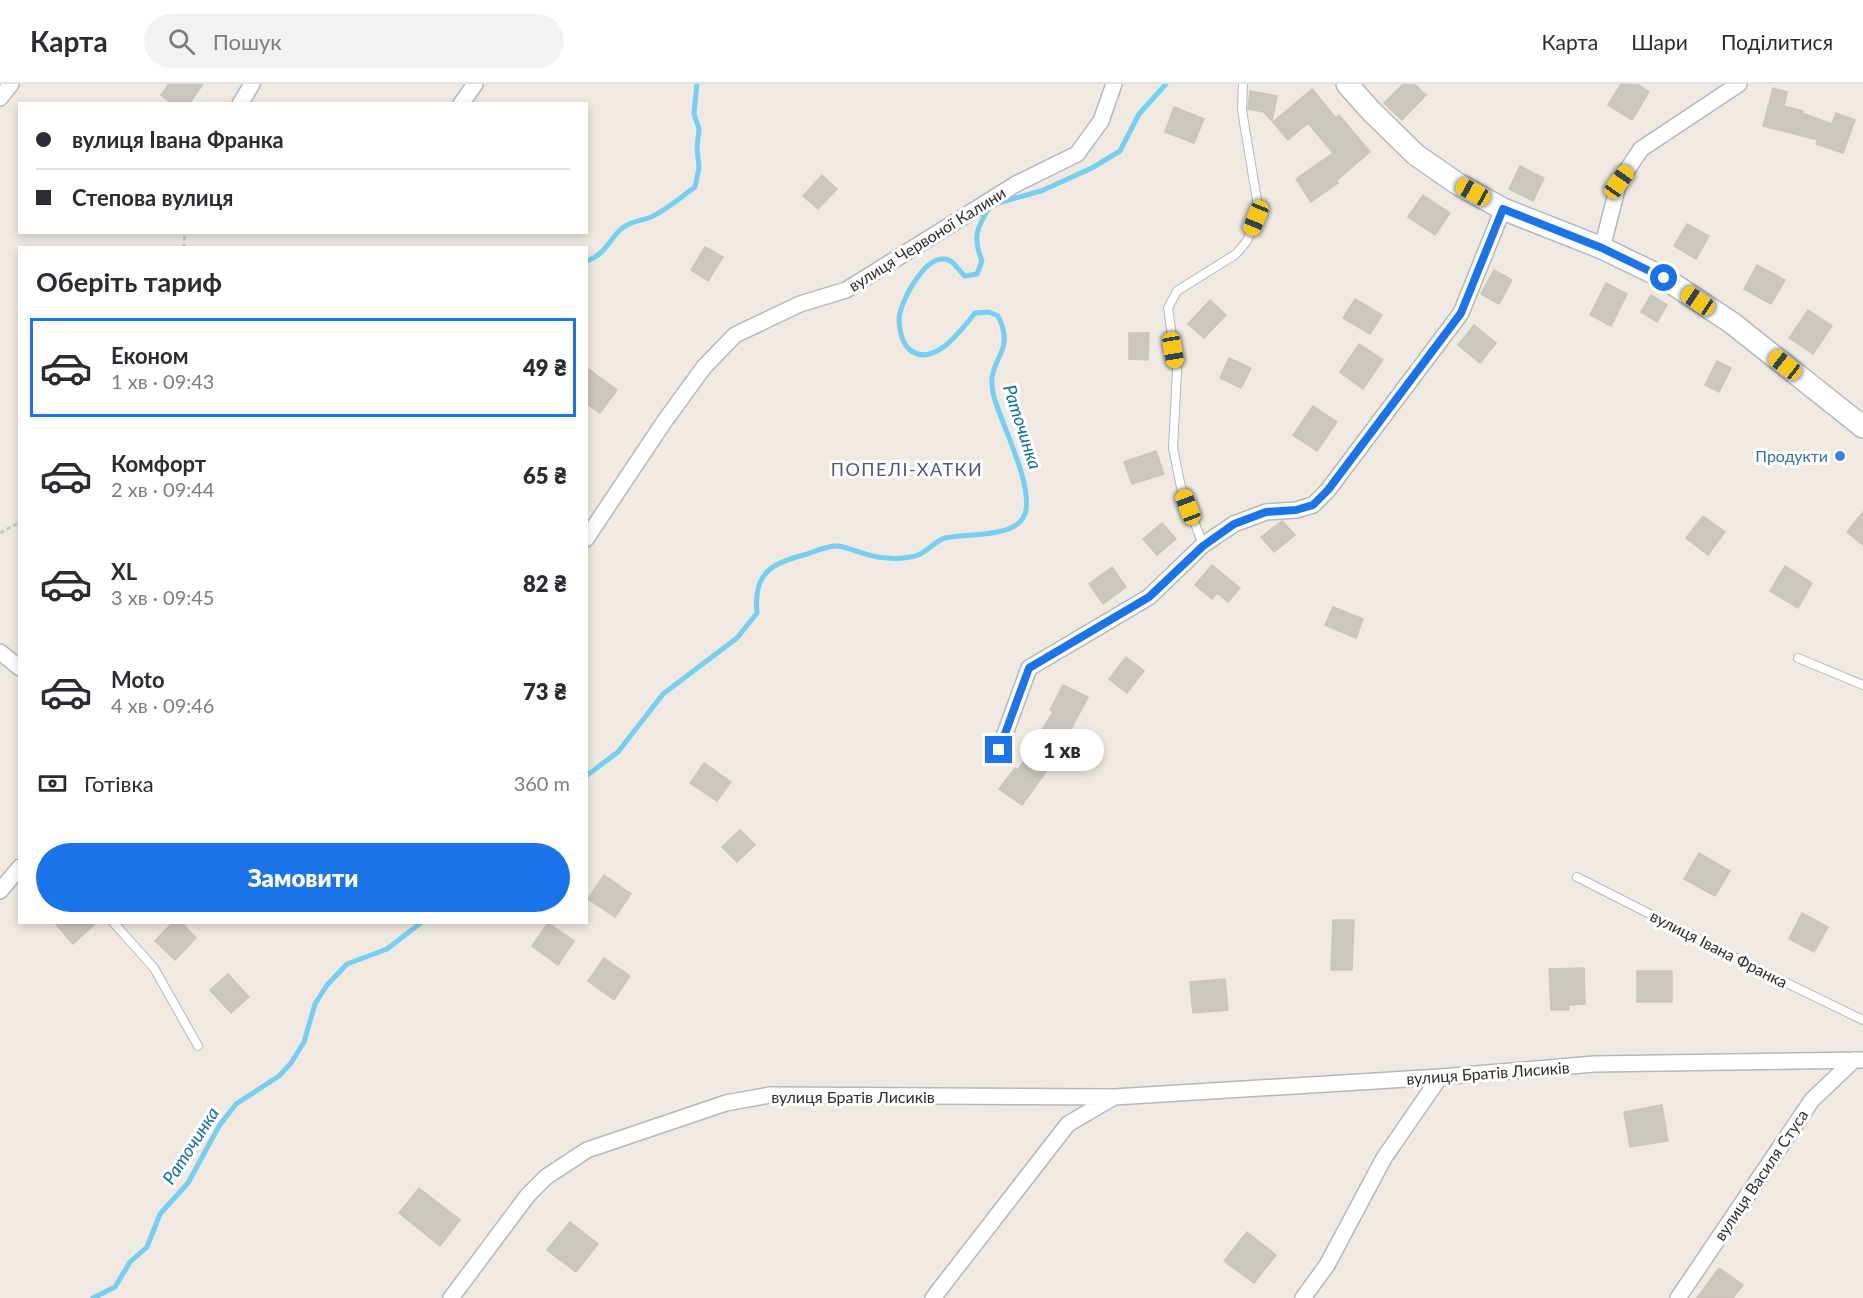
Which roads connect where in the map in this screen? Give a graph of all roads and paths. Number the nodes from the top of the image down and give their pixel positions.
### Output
1 (11, 84) edge
2 (252, 84) edge
3 (475, 84) edge
4 (1114, 84) edge
5 (1243, 84) edge
6 (1347, 84) edge
7 (1739, 84) edge
8 (0, 98) edge
9 (241, 102) edge
10 (462, 102) edge
11 (1503, 209) junction
12 (1602, 248) junction
13 (1863, 427) edge
14 (18, 523) edge
15 (0, 533) edge
16 (588, 536) edge
17 (1203, 546) junction
18 (0, 652) edge
19 (1798, 658) dead end
20 (18, 666) edge
21 (1863, 685) edge
22 (999, 750) dead end
23 (18, 869) edge
24 (1577, 877) dead end
25 (0, 891) edge
26 (115, 924) edge
27 (1863, 1020) edge
28 (198, 1046) dead end
29 (1859, 1060) edge
30 (1440, 1077) junction
31 (1114, 1097) junction
32 (451, 1298) edge
33 (933, 1298) edge
34 (1303, 1298) edge
35 (1678, 1298) edge

1 - 8 street
2 - 9 street
3 - 10 street
4 - 16 street, вулиця Червоної Калини
5 - 17 lane
6 - 11 main road
7 - 12 street
11 - 12 main road
11 - 17 street
12 - 13 main road
14 - 15 path
17 - 22 street
18 - 20 street
19 - 21 lane
23 - 25 street
24 - 27 lane, вулиця Івана Франка
26 - 28 lane
29 - 30 street, вулиця Братів Лисиків
29 - 35 street, вулиця Василя Стуса
30 - 31 street, вулиця Братів Лисиків
30 - 34 street
31 - 32 street, вулиця Братів Лисиків
31 - 33 street, вулиця Братів Лисиків

